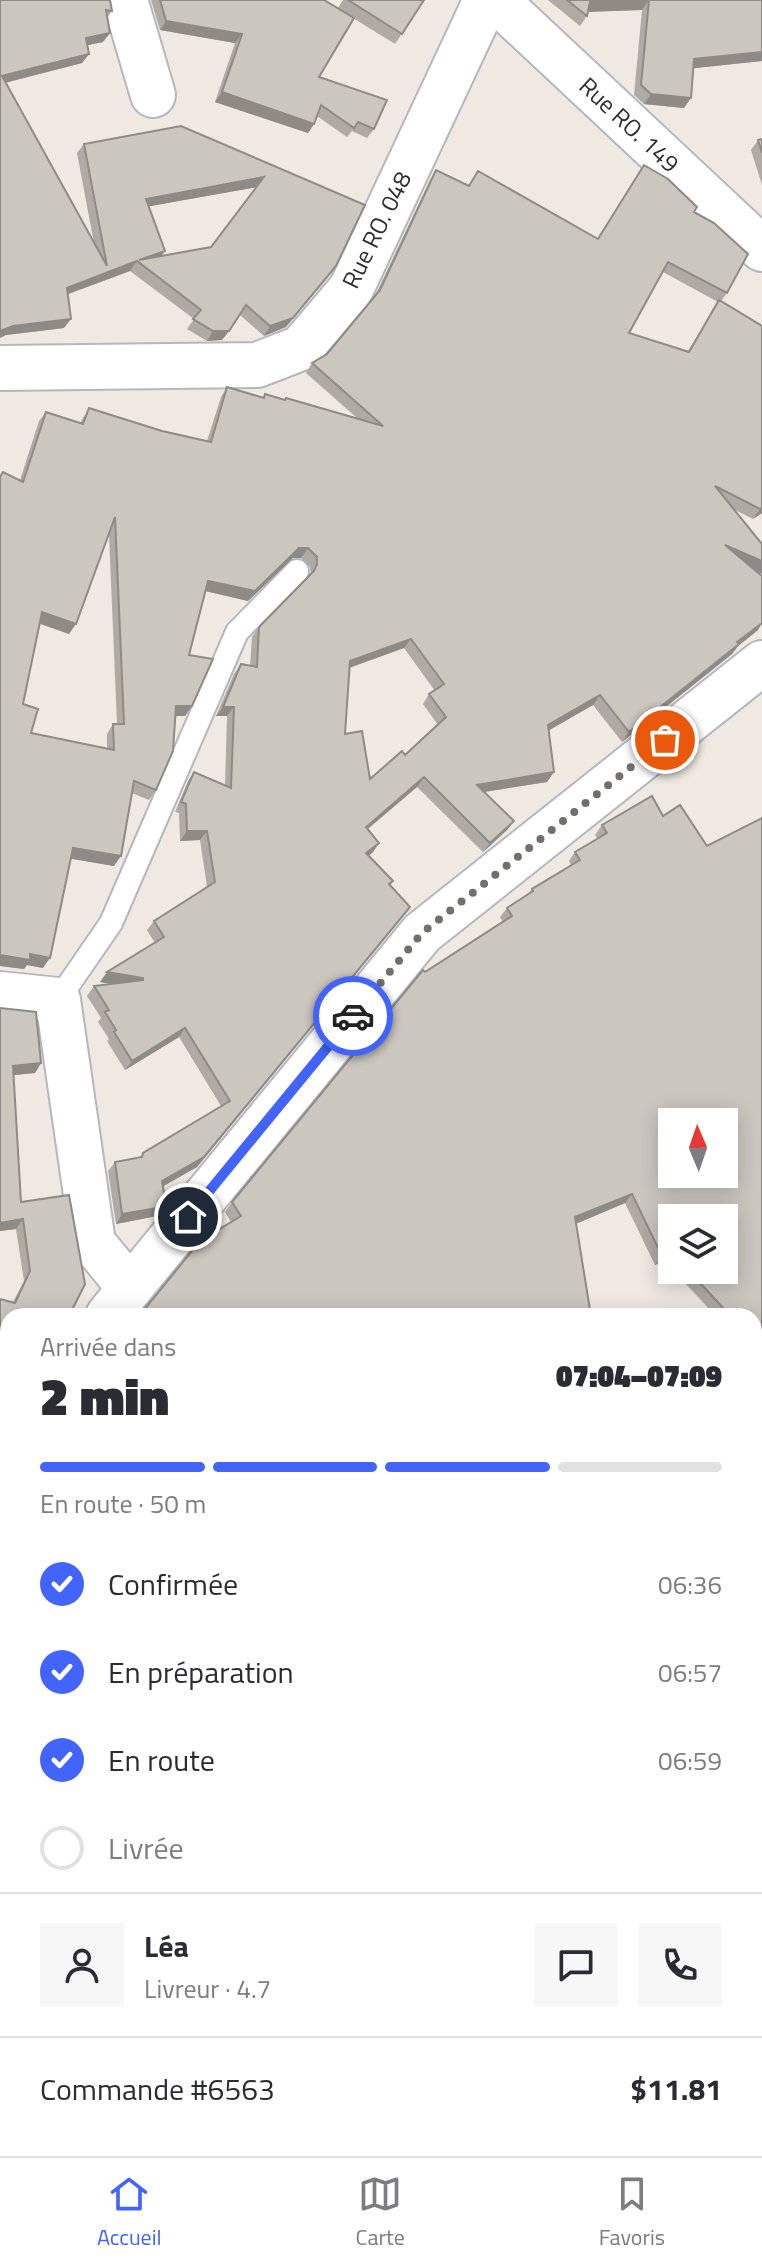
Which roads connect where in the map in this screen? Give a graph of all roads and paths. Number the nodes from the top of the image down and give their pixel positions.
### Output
1 (125, 0) edge
2 (486, 0) edge
3 (496, 0) edge
4 (153, 95) dead end
5 (762, 249) edge
6 (0, 368) edge
7 (297, 571) edge
8 (762, 663) edge
9 (0, 994) edge
10 (58, 1000) junction
11 (119, 1302) edge

1 - 4 street
2 - 6 street, Rue RO. 048
3 - 5 street, Rue RO. 149
7 - 10 lane
8 - 11 street
9 - 10 street
10 - 11 street

